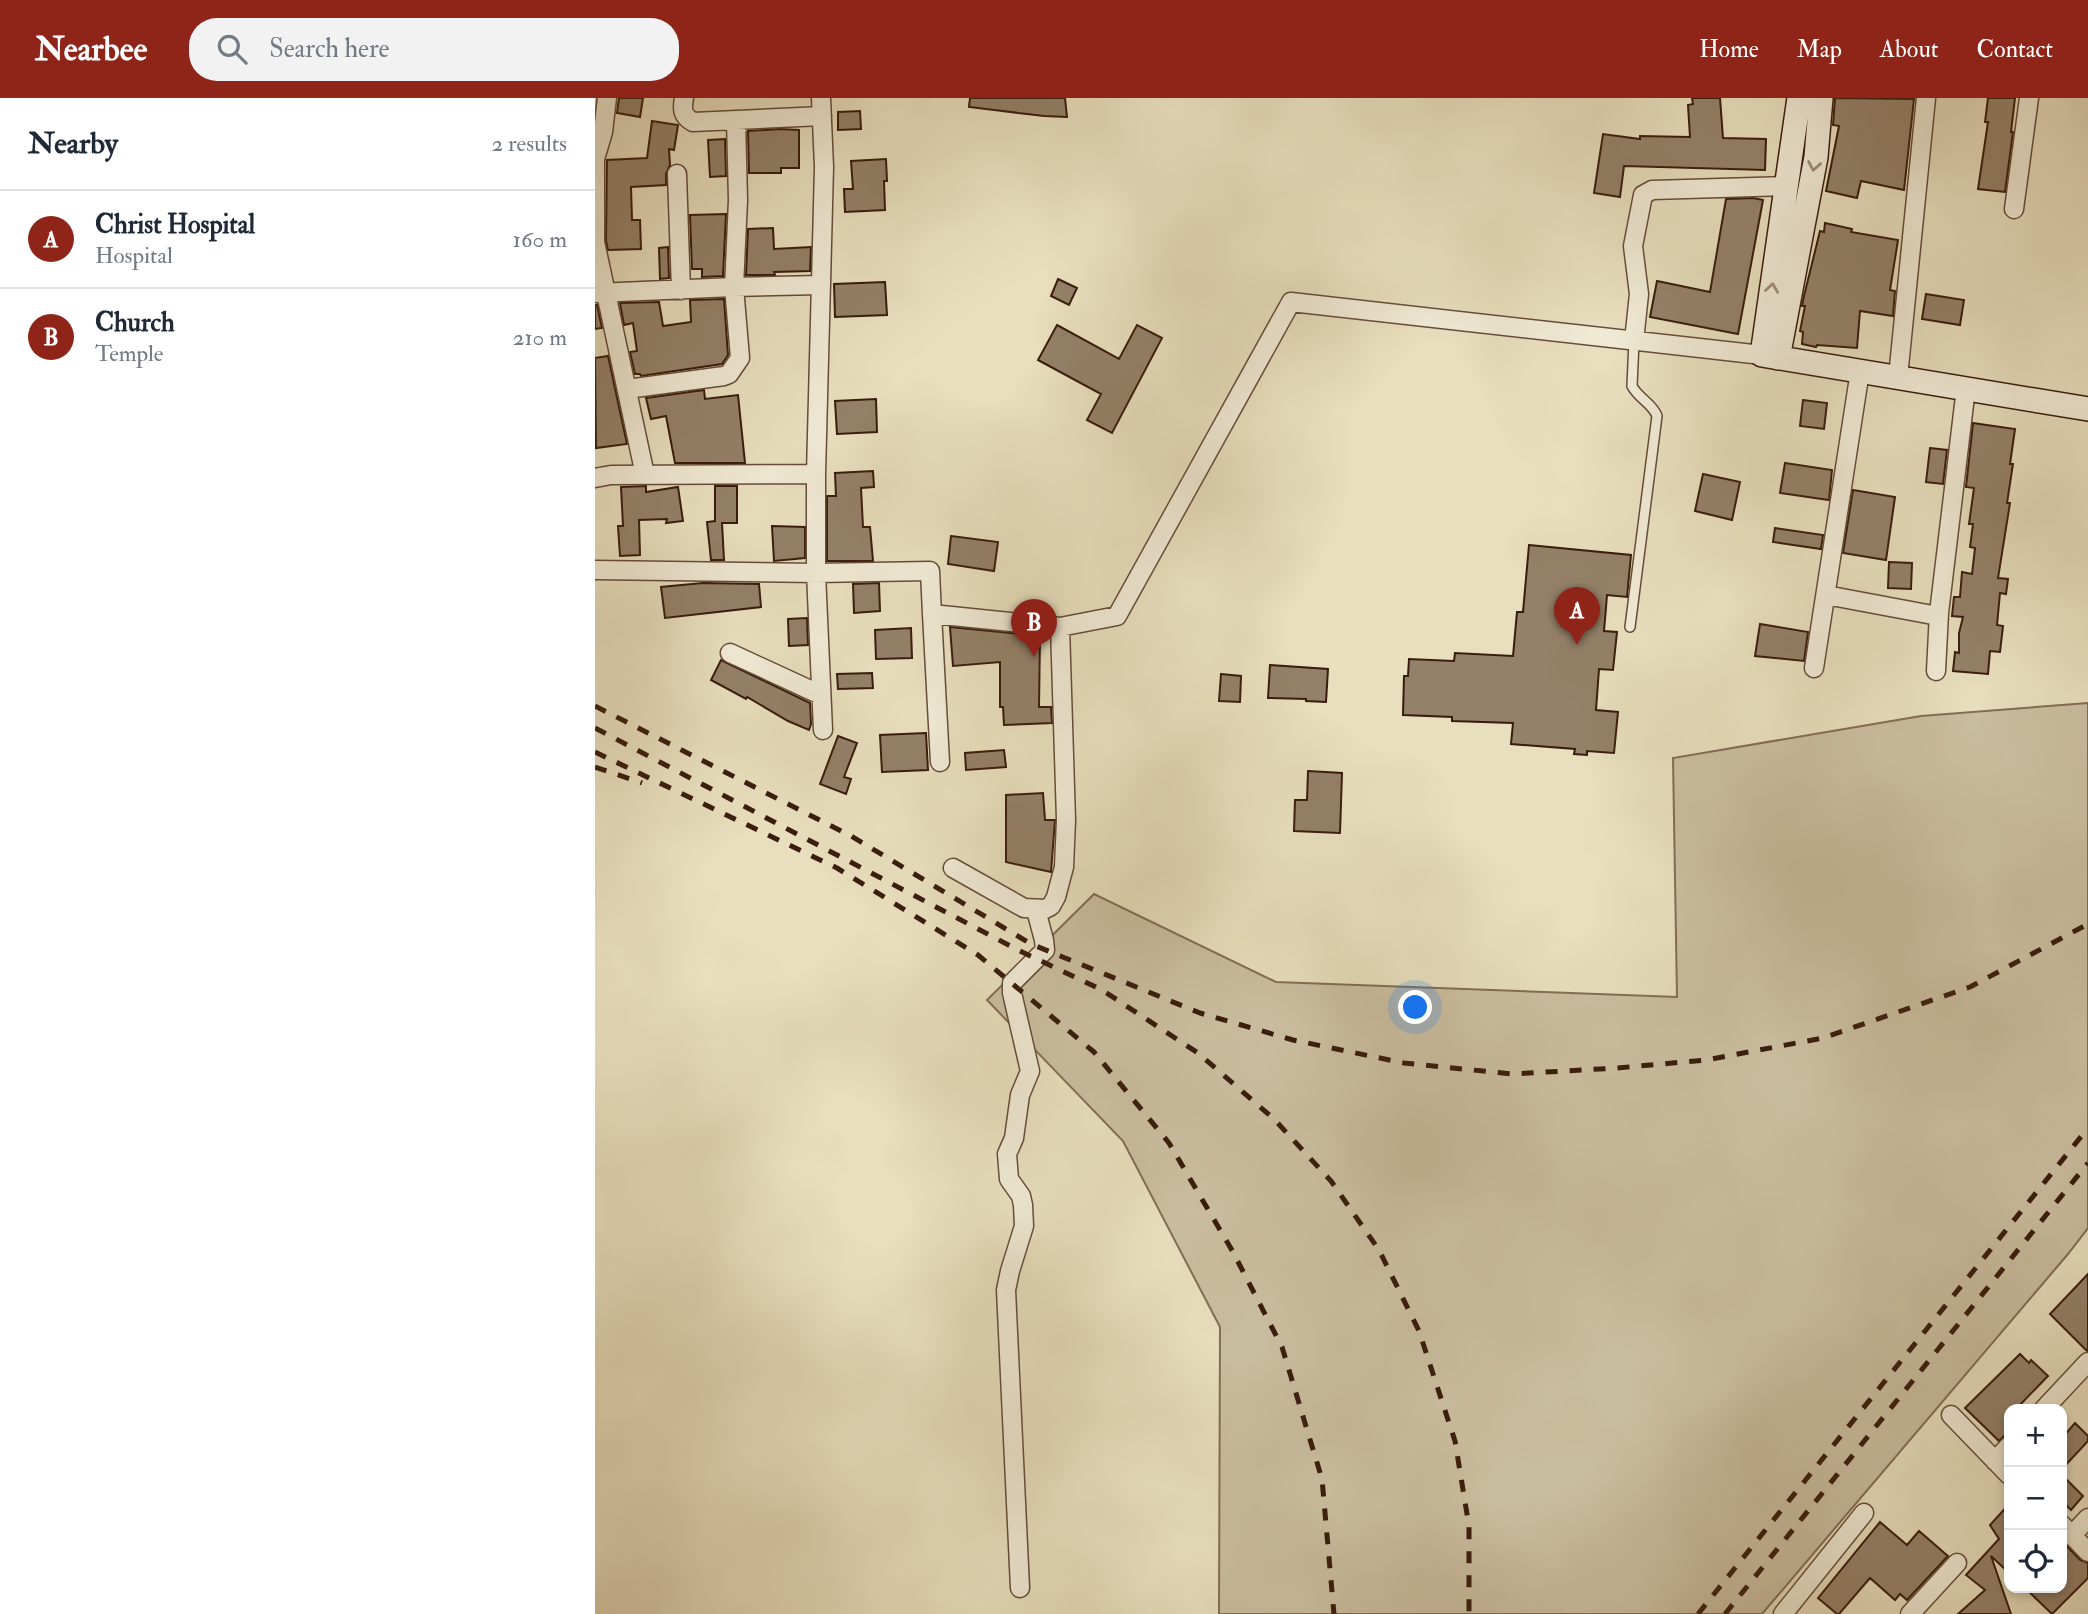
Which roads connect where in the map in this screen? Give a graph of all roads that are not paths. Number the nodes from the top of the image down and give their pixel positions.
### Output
1 (607, 98) edge
2 (684, 98) edge
3 (821, 98) edge
4 (1799, 98) edge
5 (1821, 98) edge
6 (1926, 98) edge
7 (2029, 98) edge
8 (822, 116) junction
9 (736, 120) junction
10 (595, 159) edge
11 (677, 174) dead end
12 (1786, 186) junction
13 (2014, 209) dead end
14 (821, 285) junction
15 (734, 287) junction
16 (681, 290) junction
17 (601, 293) edge
18 (1634, 341) junction
19 (1770, 357) junction
20 (1860, 371) junction
21 (1898, 377) junction
22 (1965, 388) junction
23 (627, 389) junction
24 (2088, 409) edge
25 (816, 474) junction
26 (645, 475) junction
27 (595, 478) edge
28 (595, 570) edge
29 (816, 573) junction
30 (1826, 596) junction
31 (932, 614) junction
32 (1938, 616) junction
33 (1060, 627) junction
34 (1630, 627) dead end
35 (730, 653) dead end
36 (1814, 668) dead end
37 (1937, 671) dead end
38 (821, 695) junction
39 (823, 730) dead end
40 (940, 762) dead end
41 (953, 868) dead end
42 (1036, 910) junction
43 (2088, 1362) edge
44 (2049, 1404) edge
45 (1951, 1415) dead end
46 (2004, 1451) edge
47 (1995, 1461) junction
48 (2004, 1470) edge
49 (1864, 1513) dead end
50 (2088, 1518) edge
51 (2067, 1530) edge
52 (2088, 1552) edge
53 (1957, 1563) dead end
54 (1020, 1588) dead end
55 (1783, 1614) edge
56 (1910, 1614) edge

1 - 10 street
2 - 9 street
3 - 8 street
4 - 12 street
5 -> 19 street
6 - 21 street
7 - 13 street
8 - 9 street
8 - 14 street
9 - 15 street
10 - 17 street
11 - 16 street
12 - 18 street
19 -> 12 street
14 - 15 street
14 - 25 street
15 - 16 street
15 - 23 street
16 - 17 street
17 - 23 street
18 - 19 street
18 - 33 street
18 - 34 lane
19 - 20 street
20 - 21 street
20 - 30 street
21 - 22 street
22 - 24 street
22 - 32 street
23 - 26 street
25 - 26 street
25 - 29 street
26 - 27 street
28 - 29 street
29 - 31 street
29 - 38 street
30 - 32 street
30 - 36 street
31 - 33 street
31 - 40 street
32 - 37 street
33 - 42 street
35 - 38 street
38 - 39 street
41 - 42 street
42 - 54 street
43 - 44 street
45 - 47 street
46 - 47 street
47 - 48 street
49 - 55 street
50 - 51 street
51 - 52 street
53 - 56 street

